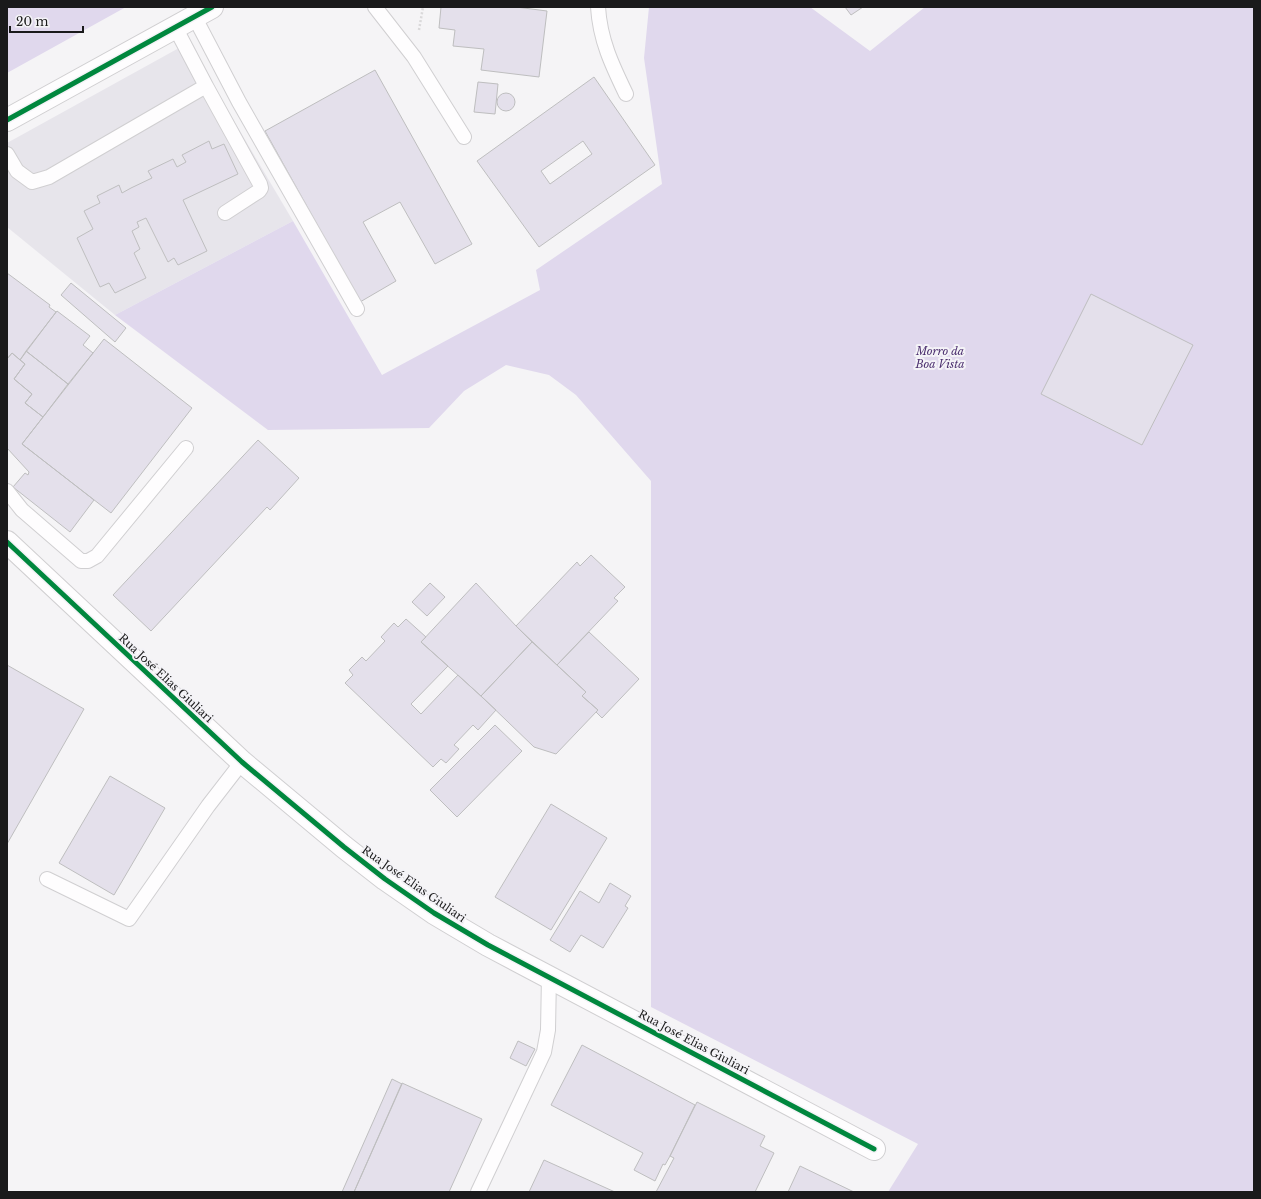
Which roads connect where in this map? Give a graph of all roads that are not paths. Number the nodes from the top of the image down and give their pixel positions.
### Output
1 (375, 7) edge
2 (598, 7) edge
3 (203, 12) edge
4 (175, 27) junction
5 (206, 86) junction
6 (626, 94) dead end
7 (7, 120) edge
8 (464, 137) dead end
9 (7, 154) edge
10 (225, 213) dead end
11 (357, 309) dead end
12 (186, 448) dead end
13 (7, 491) edge
14 (7, 542) edge
15 (242, 762) junction
16 (47, 879) dead end
17 (549, 976) junction
18 (874, 1149) dead end
19 (478, 1192) edge

1 - 8 lane
2 - 6 lane
3 - 4 street
3 - 11 lane
4 - 5 lane
4 - 7 street
5 - 9 lane
5 - 10 lane
12 - 13 lane
14 - 15 street, Rua José Elias Giuliari
15 - 16 lane
15 - 17 street, Rua José Elias Giuliari
17 - 18 street, Rua José Elias Giuliari
17 - 19 lane

